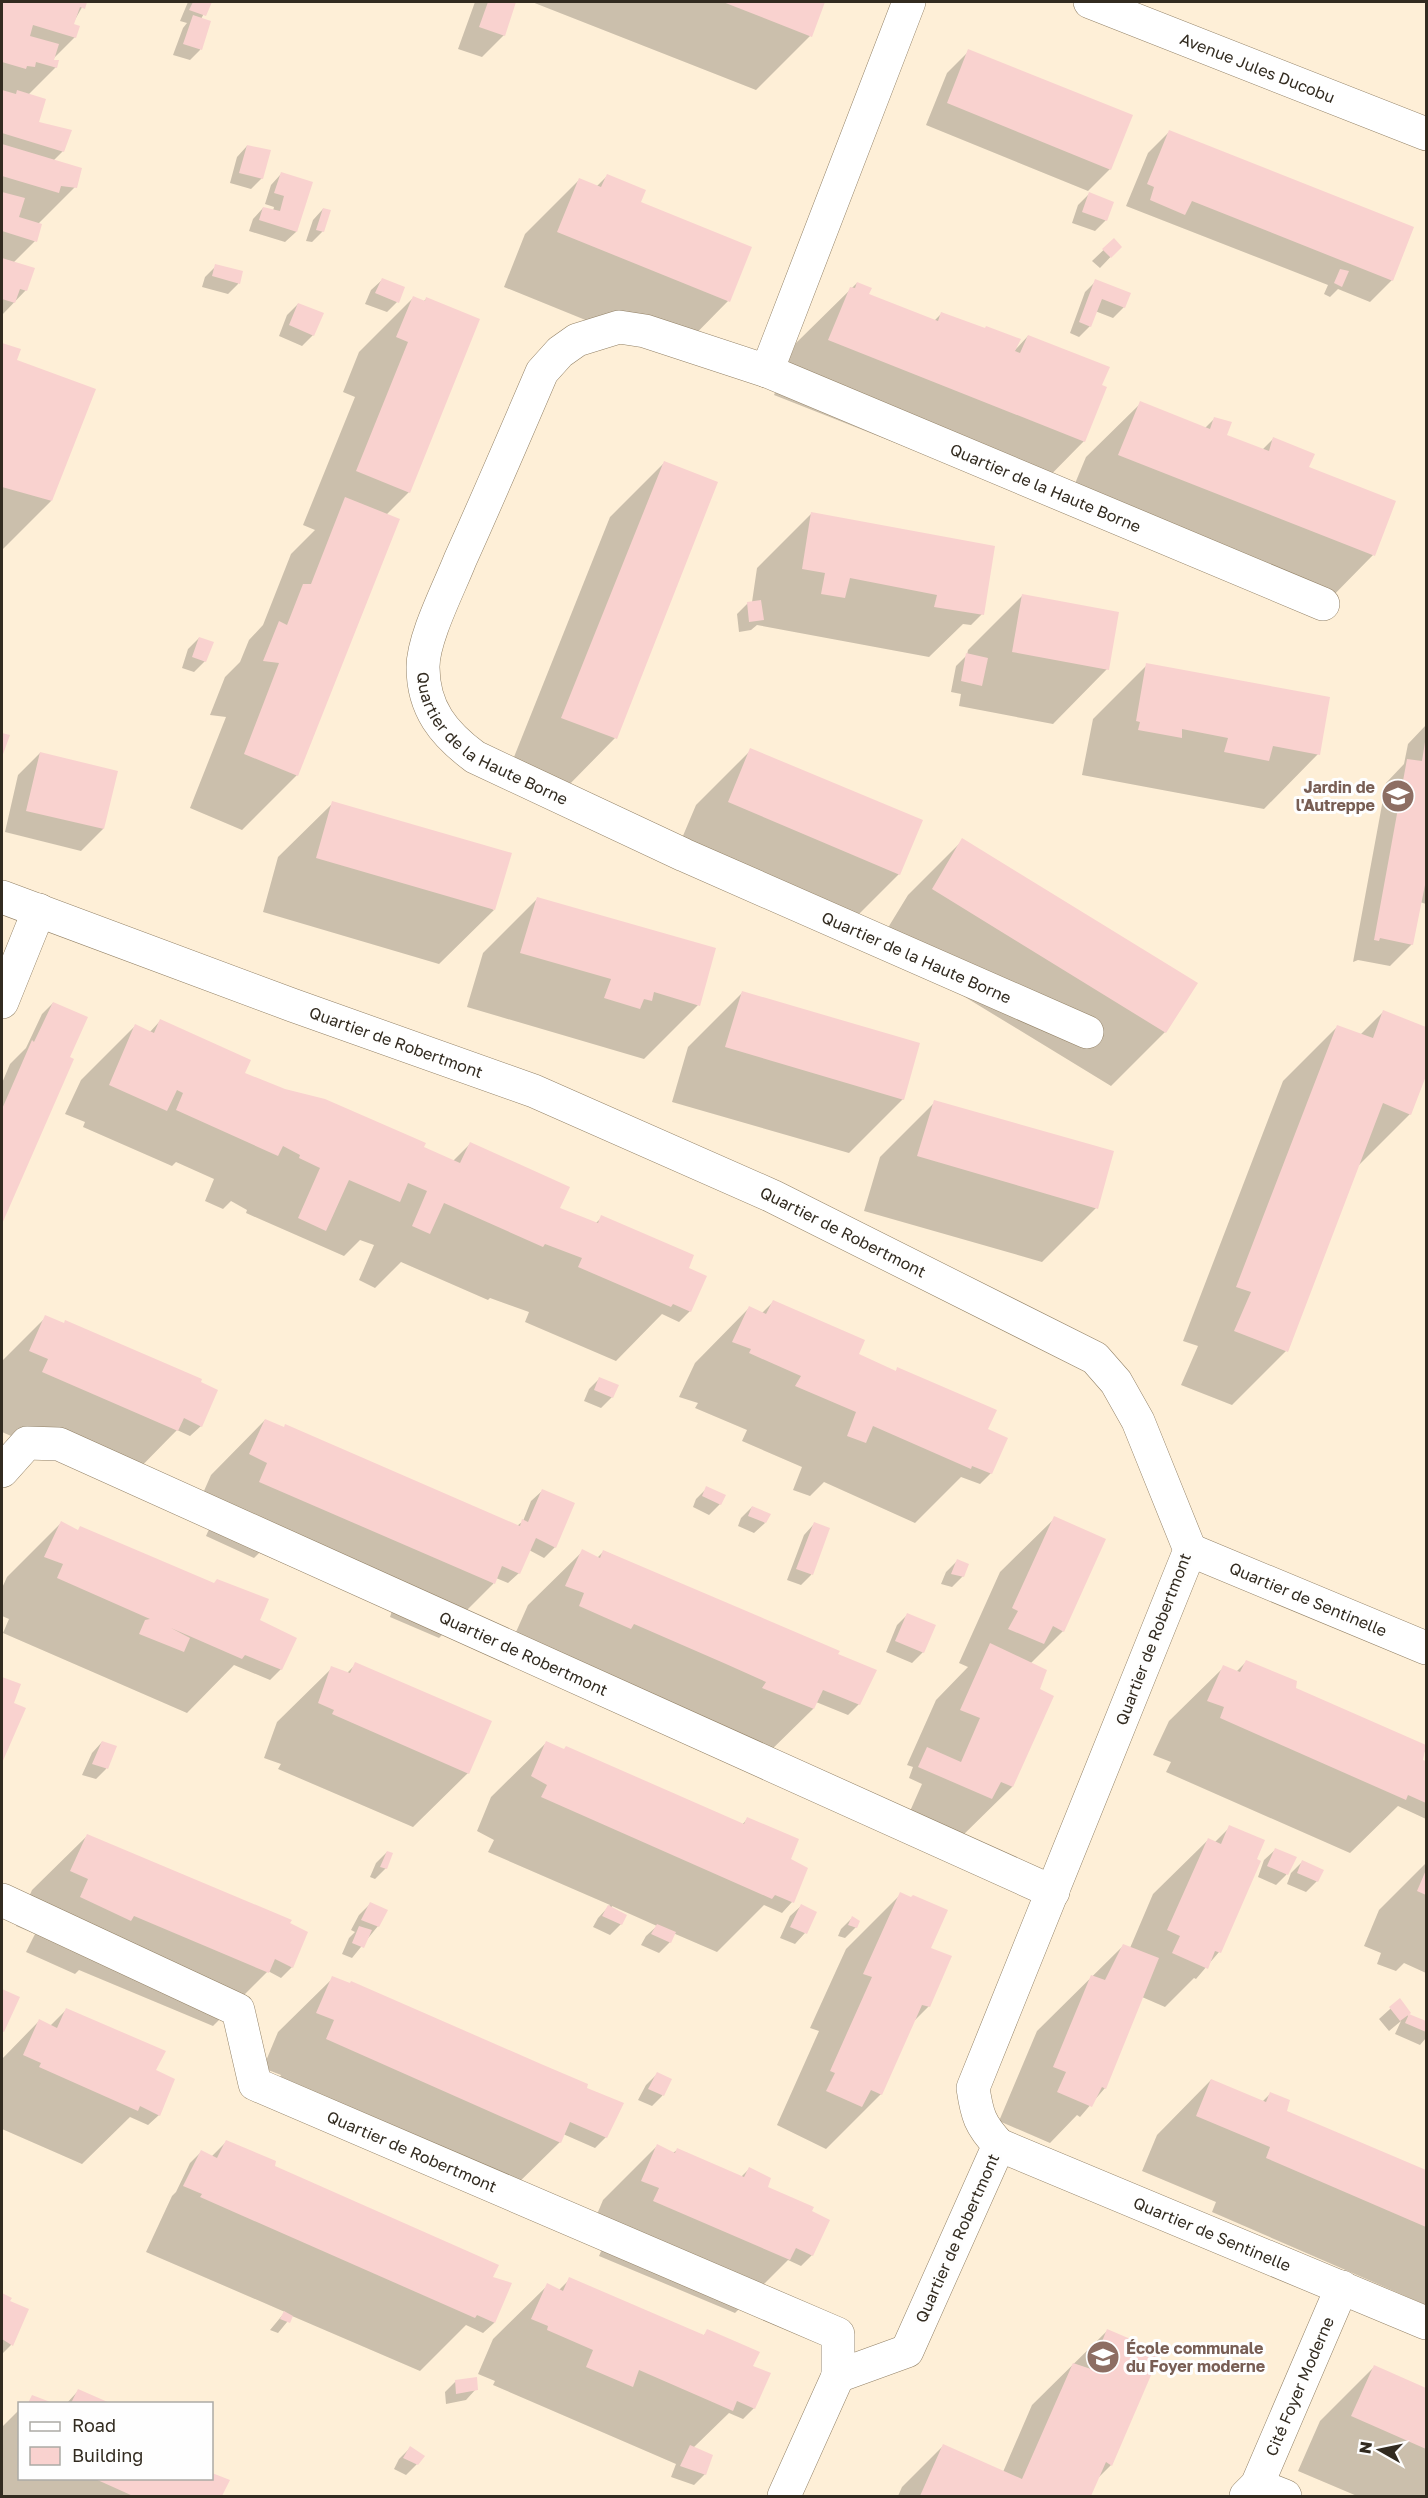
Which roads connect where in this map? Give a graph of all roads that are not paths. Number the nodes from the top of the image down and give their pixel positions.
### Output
1 (909, 2) edge
2 (1090, 2) edge
3 (1426, 134) edge
4 (766, 371) junction
5 (1323, 604) dead end
6 (2, 897) edge
7 (39, 910) junction
8 (2, 1002) edge
9 (1086, 1032) dead end
10 (2, 1471) edge
11 (1190, 1550) junction
12 (1426, 1648) edge
13 (1053, 1892) junction
14 (2, 1900) edge
15 (999, 2145) junction
16 (1342, 2287) junction
17 (1426, 2323) edge
18 (838, 2376) junction
19 (1263, 2493) edge
20 (784, 2496) edge

1 - 4 street
2 - 3 street, Avenue Jules Ducobu
4 - 5 street, Quartier de la Haute Borne
4 - 9 street, Quartier de la Haute Borne
6 - 7 street, Quartier de Robertmont
7 - 8 street
7 - 11 street, Quartier de Robertmont
10 - 13 street, Quartier de Robertmont
11 - 12 street, Quartier de Sentinelle
11 - 13 street, Quartier de Robertmont
13 - 15 street, Quartier de Robertmont
14 - 18 street, Quartier de Robertmont
15 - 16 street, Quartier de Sentinelle
15 - 18 street, Quartier de Robertmont
16 - 17 street, Quartier de Sentinelle
16 - 19 street, Cité Foyer Moderne
18 - 20 street, Quartier de Robertmont

